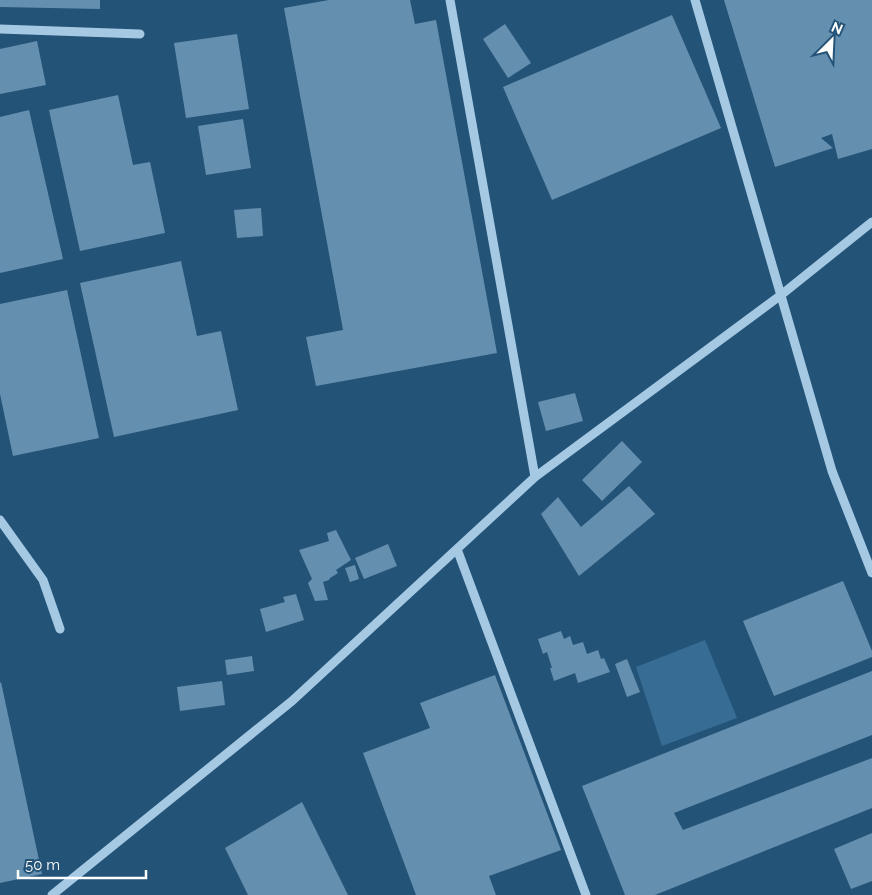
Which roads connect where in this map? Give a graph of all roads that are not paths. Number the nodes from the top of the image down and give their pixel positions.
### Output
1 (450, 0) edge
2 (695, 0) edge
3 (0, 29) edge
4 (140, 34) dead end
5 (872, 222) edge
6 (781, 295) junction
7 (535, 477) junction
8 (0, 520) edge
9 (457, 549) junction
10 (868, 551) edge
11 (872, 572) edge
12 (60, 629) dead end
13 (52, 895) edge
14 (586, 895) edge

1 - 7 street
2 - 6 street
3 - 4 street
5 - 6 street
6 - 7 street
6 - 10 street
7 - 9 street
8 - 12 street
9 - 13 street
9 - 14 street
10 - 11 street

